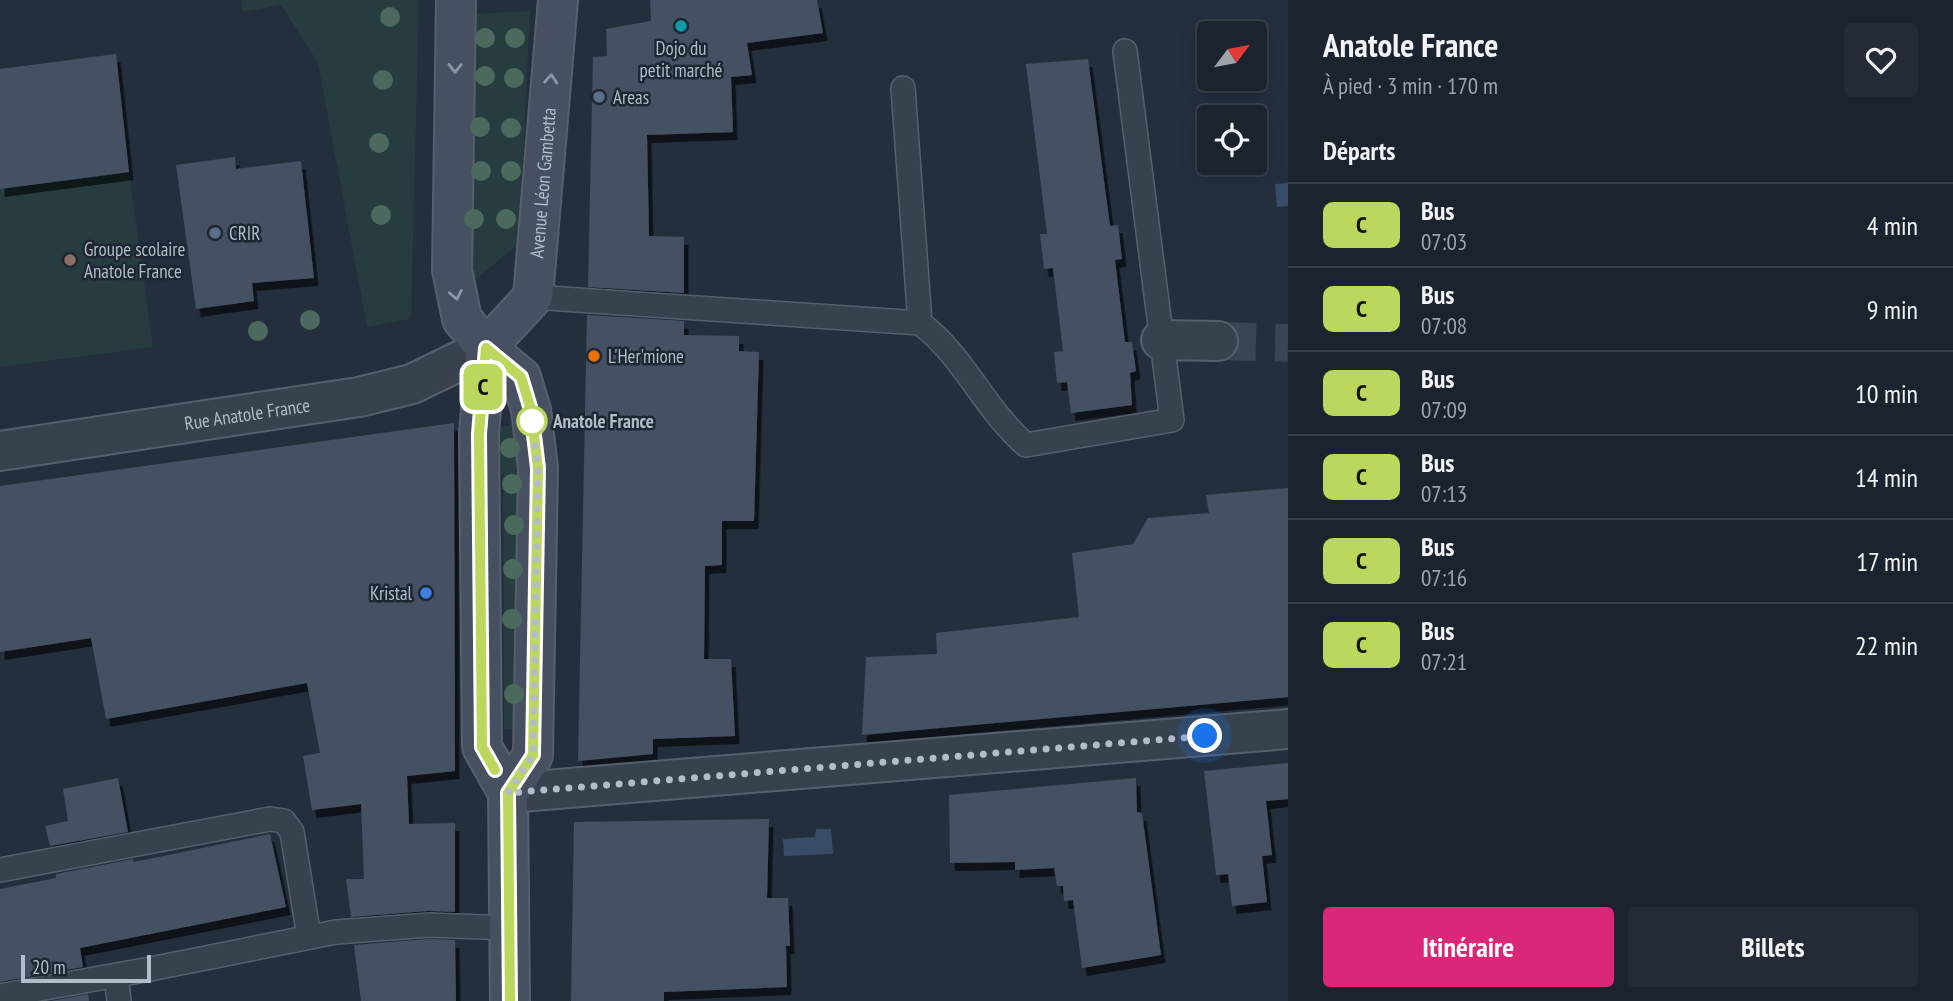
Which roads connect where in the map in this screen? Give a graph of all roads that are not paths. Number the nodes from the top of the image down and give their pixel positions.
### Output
1 (456, 0) edge
2 (558, 0) edge
3 (1125, 51) dead end
4 (903, 88) dead end
5 (533, 298) junction
6 (920, 323) junction
7 (1161, 340) junction
8 (1218, 341) tunnel mouth
9 (486, 348) junction
10 (0, 451) edge
11 (1288, 729) edge
12 (508, 793) junction
13 (0, 870) edge
14 (510, 928) junction
15 (309, 937) junction
16 (116, 975) junction
17 (0, 996) edge
18 (118, 1001) edge
19 (510, 1001) edge

1 -> 9 main road
5 -> 2 main road, Avenue Léon Gambetta
3 - 7 lane
4 - 6 lane
5 - 6 lane
5 - 9 main road
6 - 7 lane
7 - 8 street
9 - 10 street, Rue Anatole France
9 - 12 main road
9 - 12 main road
11 - 12 street
12 - 14 main road
13 - 15 lane
14 - 15 lane
14 - 19 main road
15 - 16 lane
16 - 17 lane
16 - 18 lane

